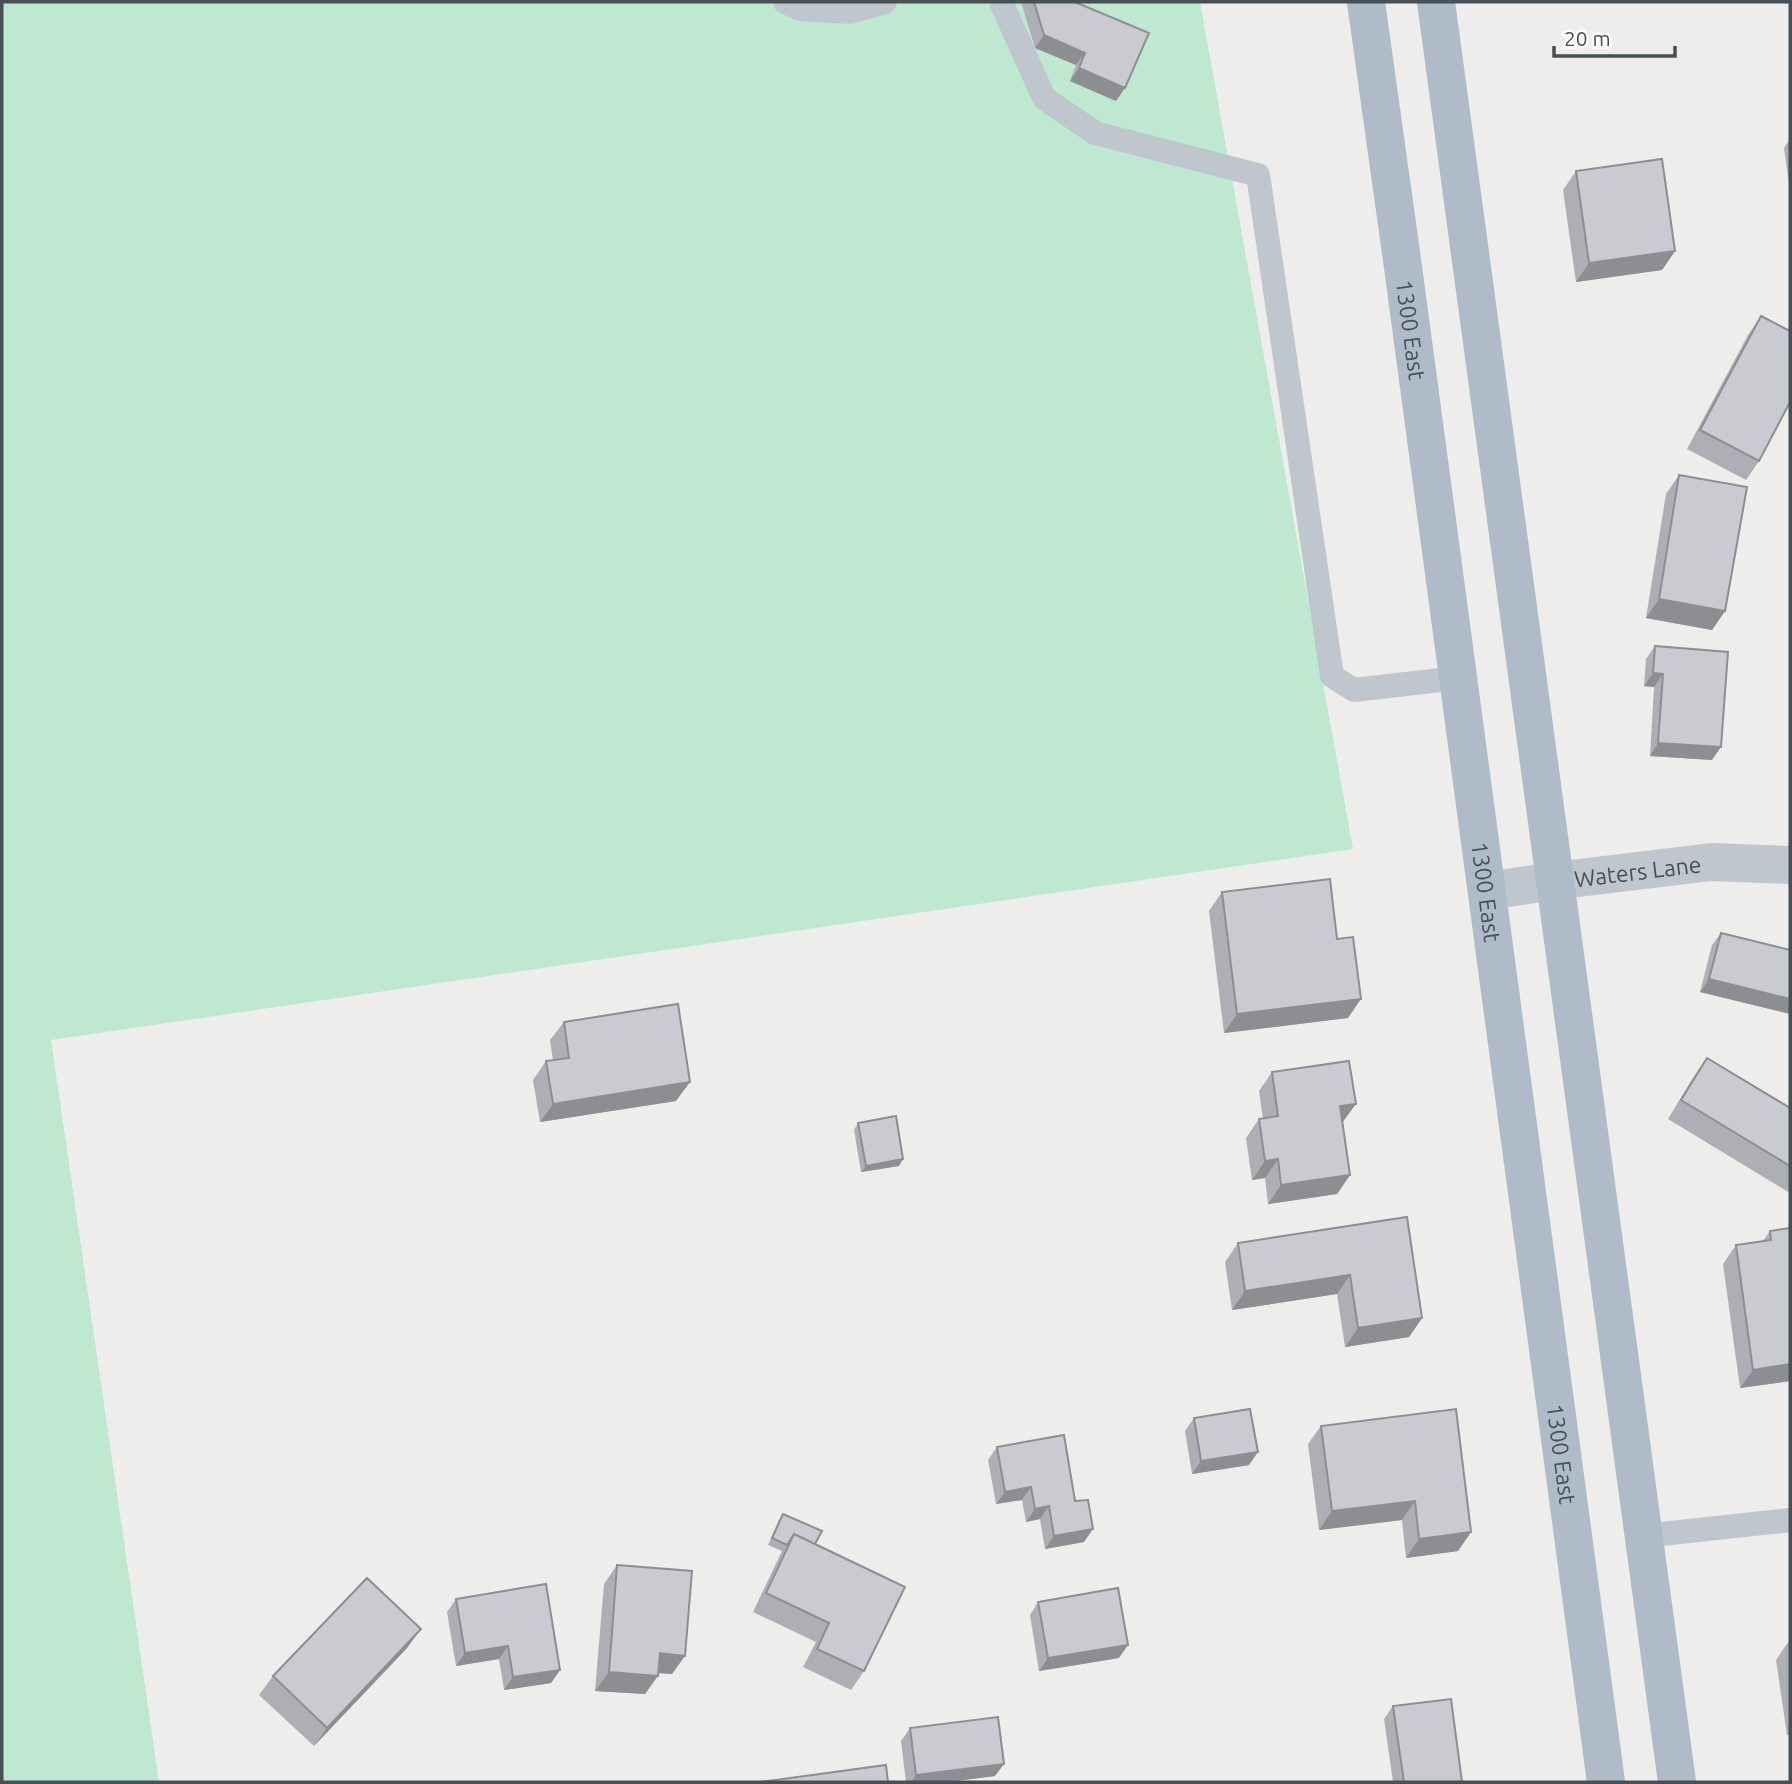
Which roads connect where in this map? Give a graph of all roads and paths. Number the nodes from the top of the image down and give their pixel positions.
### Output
1 (785, 2) edge
2 (885, 2) edge
3 (1000, 2) edge
4 (1366, 2) edge
5 (1436, 2) edge
6 (1458, 678) junction
7 (1790, 865) edge
8 (1554, 881) junction
9 (1487, 891) junction
10 (1790, 1520) edge
11 (1643, 1536) junction
12 (1606, 1782) edge
13 (1677, 1782) edge

1 - 2 lane
3 - 6 lane
4 - 6 main road, 1300 East
5 - 8 main road
6 - 9 main road, 1300 East
7 - 8 street, Waters Lane
8 - 9 street, Waters Lane
8 - 11 main road
9 - 12 main road, 1300 East
10 - 11 lane
11 - 13 main road

